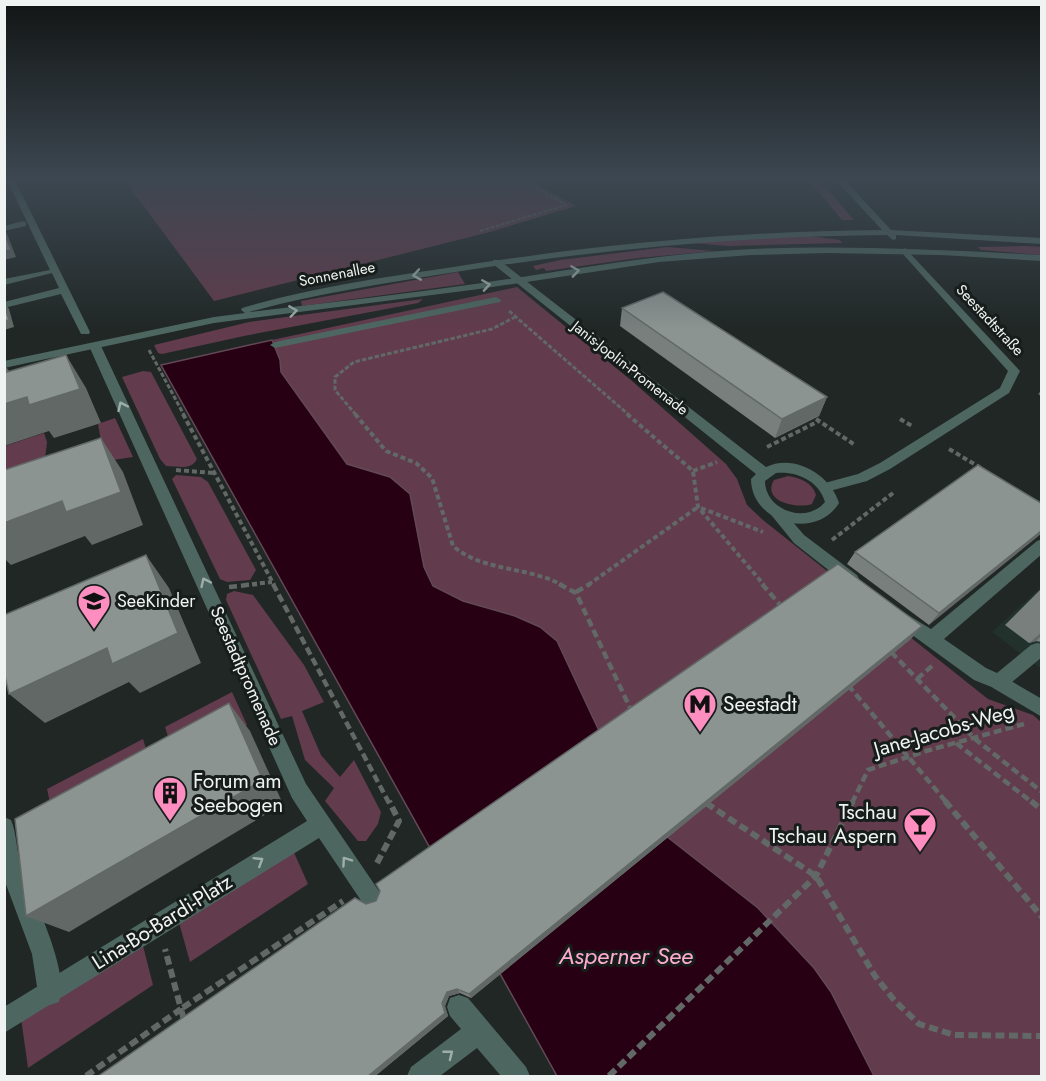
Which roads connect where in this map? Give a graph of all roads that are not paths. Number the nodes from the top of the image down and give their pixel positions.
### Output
1 (34, 228) edge
2 (885, 228) edge
3 (889, 233) junction
4 (1041, 241) edge
5 (905, 251) junction
6 (1041, 258) edge
7 (496, 262) junction
8 (48, 272) dead end
9 (517, 280) junction
10 (4, 282) edge
11 (64, 290) junction
12 (496, 300) road end
13 (4, 305) edge
14 (214, 320) junction
15 (85, 332) dead end
16 (275, 345) dead end
17 (95, 346) junction
18 (4, 366) edge
19 (764, 473) junction
20 (826, 487) junction
21 (775, 511) junction
22 (1041, 545) edge
23 (866, 590) edge
24 (893, 611) edge
25 (930, 639) junction
26 (1037, 650) dead end
27 (999, 682) junction
28 (1041, 709) edge
29 (321, 824) junction
30 (4, 827) edge
31 (368, 891) road end
32 (50, 993) junction
33 (459, 1007) dead end
34 (4, 1021) edge
35 (478, 1032) junction
36 (420, 1077) edge
37 (517, 1077) edge

1 - 11 street
2 - 3 street, Seestadtstraße
3 - 4 street, Sonnenallee
3 - 5 street, Seestadtstraße
3 - 7 street, Sonnenallee
5 - 6 street, Sonnenallee
9 -> 5 street, Sonnenallee
5 - 20 street, Seestadtstraße
7 - 9 street, Janis-Joplin-Promenade
7 -> 14 street, Sonnenallee
8 - 10 street
14 -> 9 street, Sonnenallee
9 - 19 street, Janis-Joplin-Promenade
11 - 13 street
11 - 15 street
12 - 16 street
14 - 17 street, Sonnenallee
17 - 18 street, Sonnenallee
29 -> 17 street, Seestadtpromenade
19 - 20 street
19 - 21 street
20 - 21 street
21 - 23 street
22 - 25 street
24 - 25 street
25 - 27 street
26 - 27 street
27 - 28 street
31 -> 29 street, Seestadtpromenade
32 -> 29 street, Lina-Bo-Bardi-Platz
30 - 32 street
32 - 34 street, Lina-Bo-Bardi-Platz
33 - 35 street
36 -> 35 street
35 - 37 street

